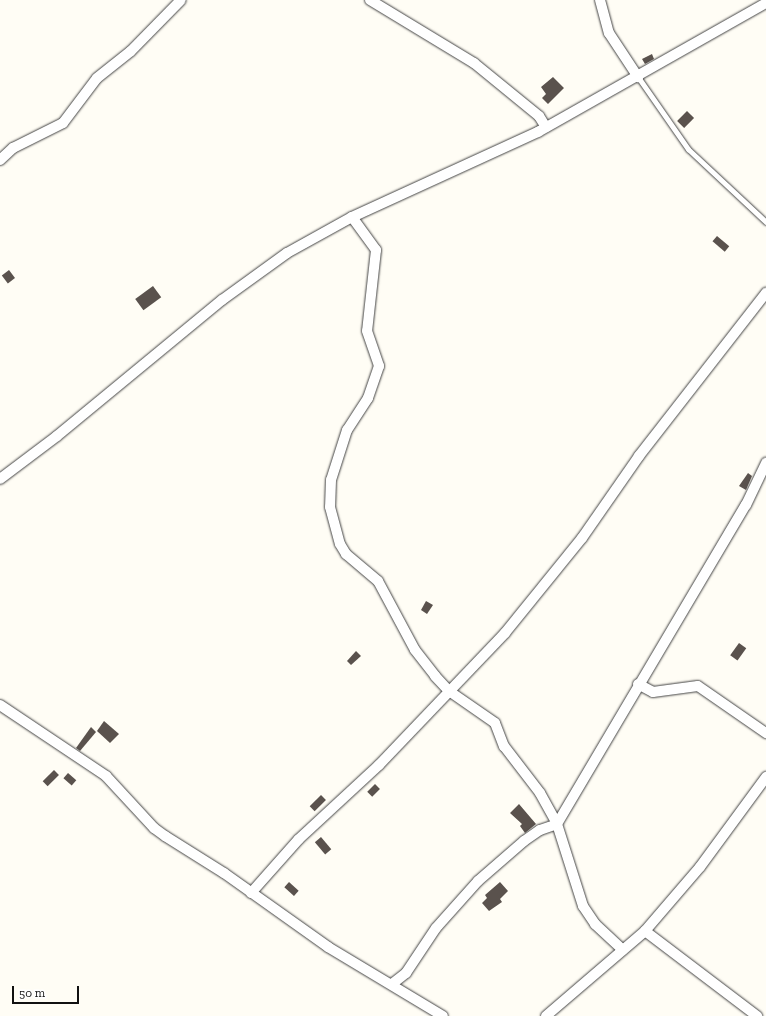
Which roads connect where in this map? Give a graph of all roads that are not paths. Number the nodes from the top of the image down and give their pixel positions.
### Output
1 (181, 0) edge
2 (370, 0) edge
3 (600, 0) edge
4 (766, 3) edge
5 (638, 77) junction
6 (546, 127) junction
7 (0, 160) edge
8 (352, 217) junction
9 (766, 222) edge
10 (766, 293) edge
11 (766, 463) edge
12 (0, 479) edge
13 (638, 684) junction
14 (450, 691) junction
15 (0, 705) edge
16 (766, 733) edge
17 (766, 777) edge
18 (557, 824) junction
19 (251, 893) junction
20 (645, 931) junction
21 (623, 950) junction
22 (392, 984) junction
23 (440, 1015) edge
24 (546, 1016) edge
25 (757, 1016) edge

1 - 7 street
2 - 6 street
3 - 5 street
4 - 5 street
5 - 6 street
5 - 9 lane
6 - 8 street
8 - 12 street
8 - 14 street
10 - 14 street
11 - 13 street
13 - 16 street
13 - 18 street
14 - 18 street
14 - 19 street
15 - 19 street
17 - 20 street
18 - 21 street
18 - 22 street
19 - 22 street
20 - 21 street
20 - 25 street
21 - 24 street
22 - 23 street

